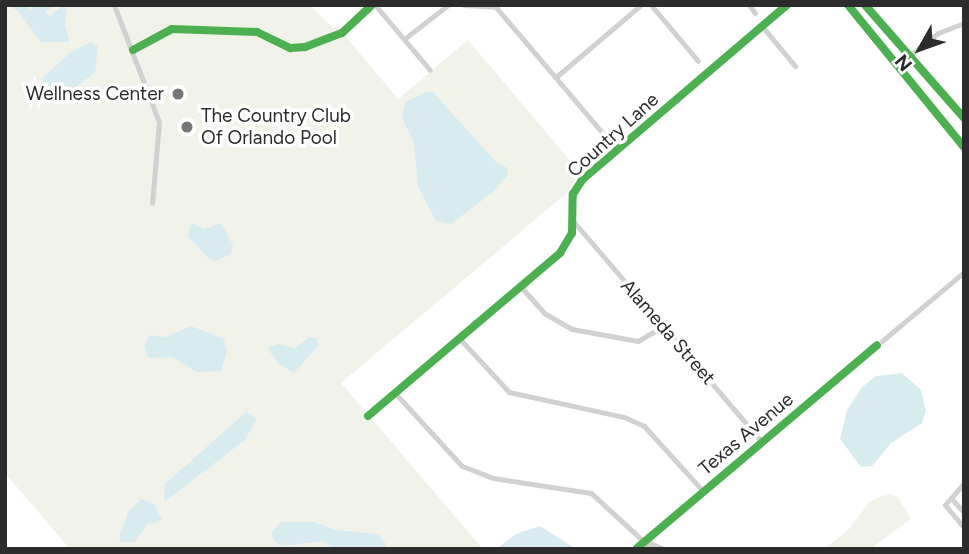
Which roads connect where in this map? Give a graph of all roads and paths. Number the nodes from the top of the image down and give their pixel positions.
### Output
1 (114, 5) edge
2 (373, 5) edge
3 (448, 5) edge
4 (464, 5) edge
5 (640, 5) edge
6 (651, 5) edge
7 (749, 5) edge
8 (787, 5) edge
9 (848, 5) edge
10 (865, 5) edge
11 (496, 6) edge
12 (755, 13) dead end
13 (964, 23) edge
14 (762, 26) junction
15 (404, 39) junction
16 (133, 50) junction
17 (910, 56) junction
18 (698, 61) dead end
19 (795, 66) dead end
20 (430, 70) dead end
21 (556, 76) junction
22 (964, 118) edge
23 (950, 131) junction
24 (964, 147) edge
25 (617, 150) junction
26 (152, 203) dead end
27 (574, 222) junction
28 (964, 272) edge
29 (520, 286) junction
30 (663, 327) junction
31 (459, 338) junction
32 (879, 343) joint
33 (395, 393) junction
34 (368, 416) dead end
35 (762, 442) junction
36 (964, 484) edge
37 (703, 491) junction
38 (952, 499) junction
39 (964, 513) edge
40 (964, 528) edge
41 (641, 545) edge
42 (652, 549) edge
43 (664, 549) edge

1 - 16 street
2 - 15 street
2 - 16 main road
3 - 15 street
4 - 11 street
5 - 21 street
6 - 18 street
7 - 12 street
8 - 14 main road, Country Lane
9 - 23 main road
10 - 17 main road
11 - 21 street
13 - 17 street
14 - 19 street
14 - 25 main road, Country Lane
15 - 20 street
16 - 26 street
17 - 22 main road
21 - 25 street
22 - 23 street
23 - 24 main road
25 - 27 main road, Country Lane
27 - 29 main road, Country Lane
27 - 30 street, Alameda Street
28 - 32 street, Texas Avenue
29 - 30 street
29 - 31 main road, Country Lane
30 - 35 street, Alameda Street
31 - 33 main road, Country Lane
31 - 37 street
32 - 35 main road, Texas Avenue
33 - 34 main road, Country Lane
33 - 41 street
35 - 37 main road, Texas Avenue
36 - 38 street
37 - 41 main road, Texas Avenue
38 - 39 street
38 - 40 street
41 - 42 street
41 - 43 street

